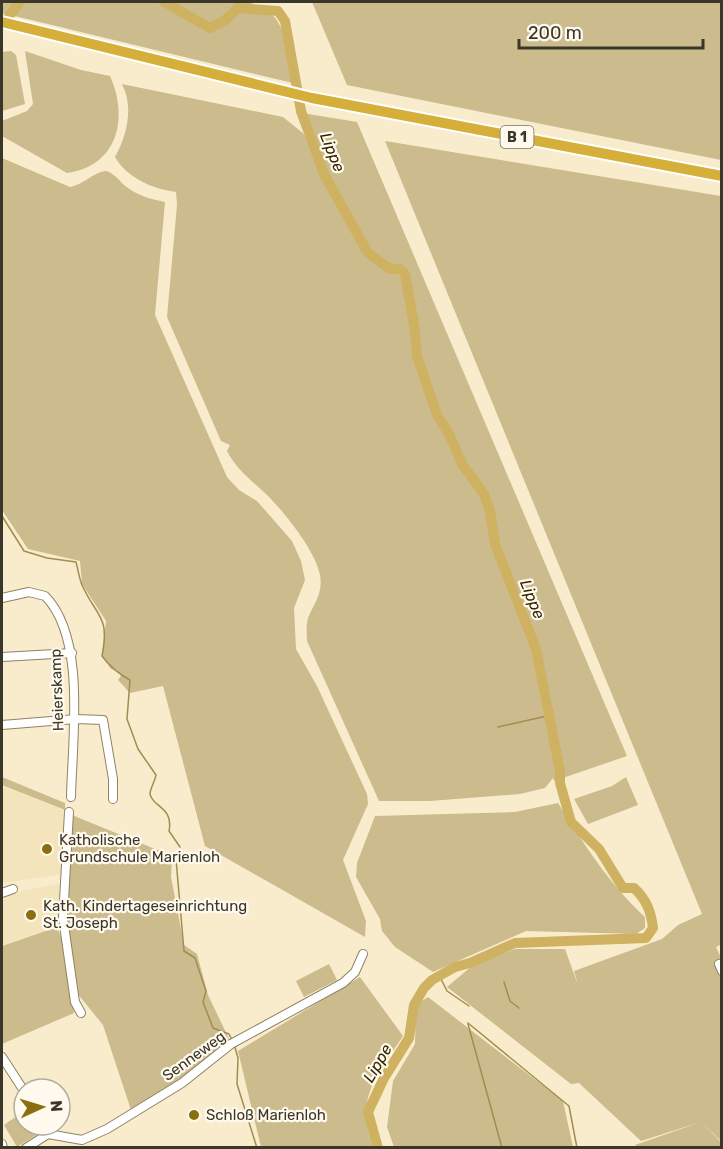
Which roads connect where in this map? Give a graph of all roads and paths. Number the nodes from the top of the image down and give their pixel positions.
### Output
1 (6, 24) edge
2 (722, 176) edge
3 (2, 598) edge
4 (72, 653) junction
5 (2, 657) edge
6 (72, 720) junction
7 (2, 725) edge
8 (71, 797) dead end
9 (113, 799) dead end
10 (69, 812) dead end
11 (13, 889) dead end
12 (2, 893) edge
13 (363, 954) dead end
14 (81, 1014) dead end
15 (2, 1057) edge
16 (15, 1077) edge
17 (43, 1137) edge
18 (65, 1137) edge
19 (26, 1148) edge

1 - 2 highway, B 1
3 - 4 street, Heierskamp
4 - 5 street
4 - 6 street, Heierskamp
6 - 7 street
6 - 8 street, Heierskamp
6 - 9 street
10 - 14 street
11 - 12 street
13 - 18 street, Senneweg
15 - 16 street
17 - 19 street

